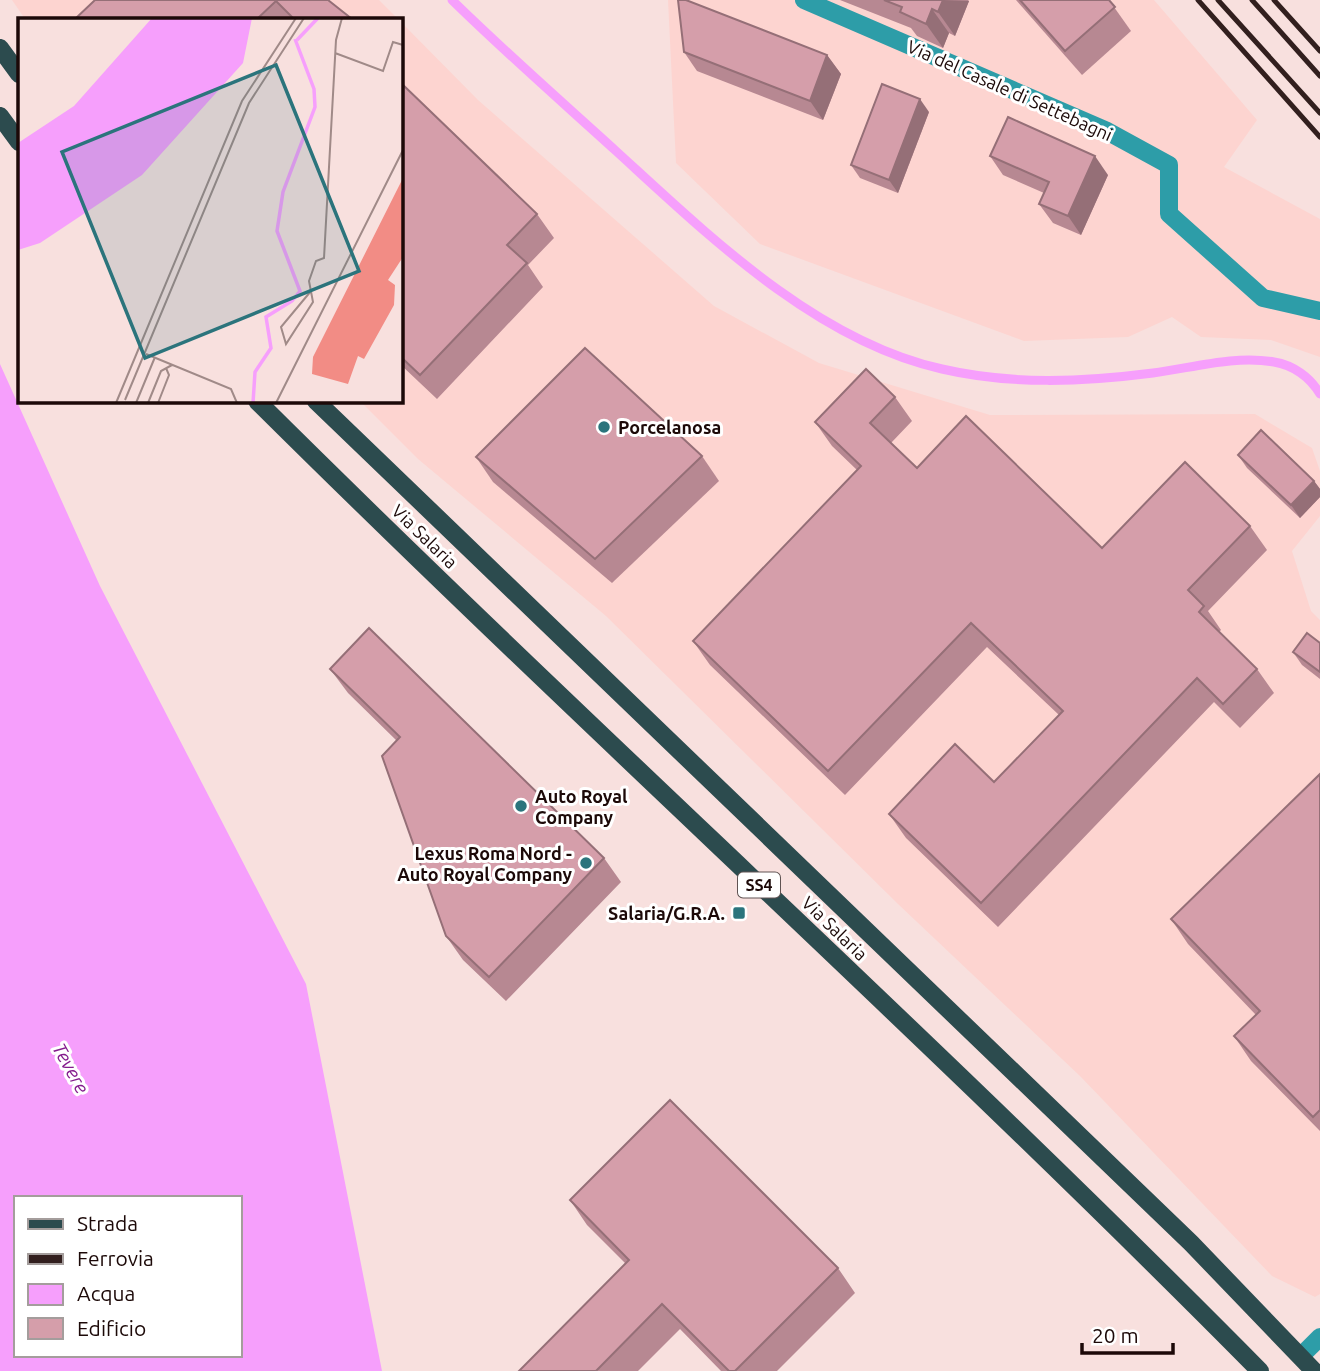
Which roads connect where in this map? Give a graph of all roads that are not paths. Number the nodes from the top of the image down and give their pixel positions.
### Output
1 (804, 0) edge
2 (0, 48) edge
3 (18, 73) edge
4 (0, 116) edge
5 (18, 141) edge
6 (1320, 311) edge
7 (258, 402) edge
8 (317, 402) edge
9 (1320, 1336) edge
10 (1301, 1356) junction
11 (1260, 1371) edge
12 (1314, 1371) edge

1 - 6 street, Via del Casale di Settebagni
2 - 3 main road
4 - 5 main road
7 - 11 main road, Via Salaria / SS4
8 - 10 main road, Via Salaria / SS4
9 - 10 street
10 - 12 main road, Via Salaria / SS4

